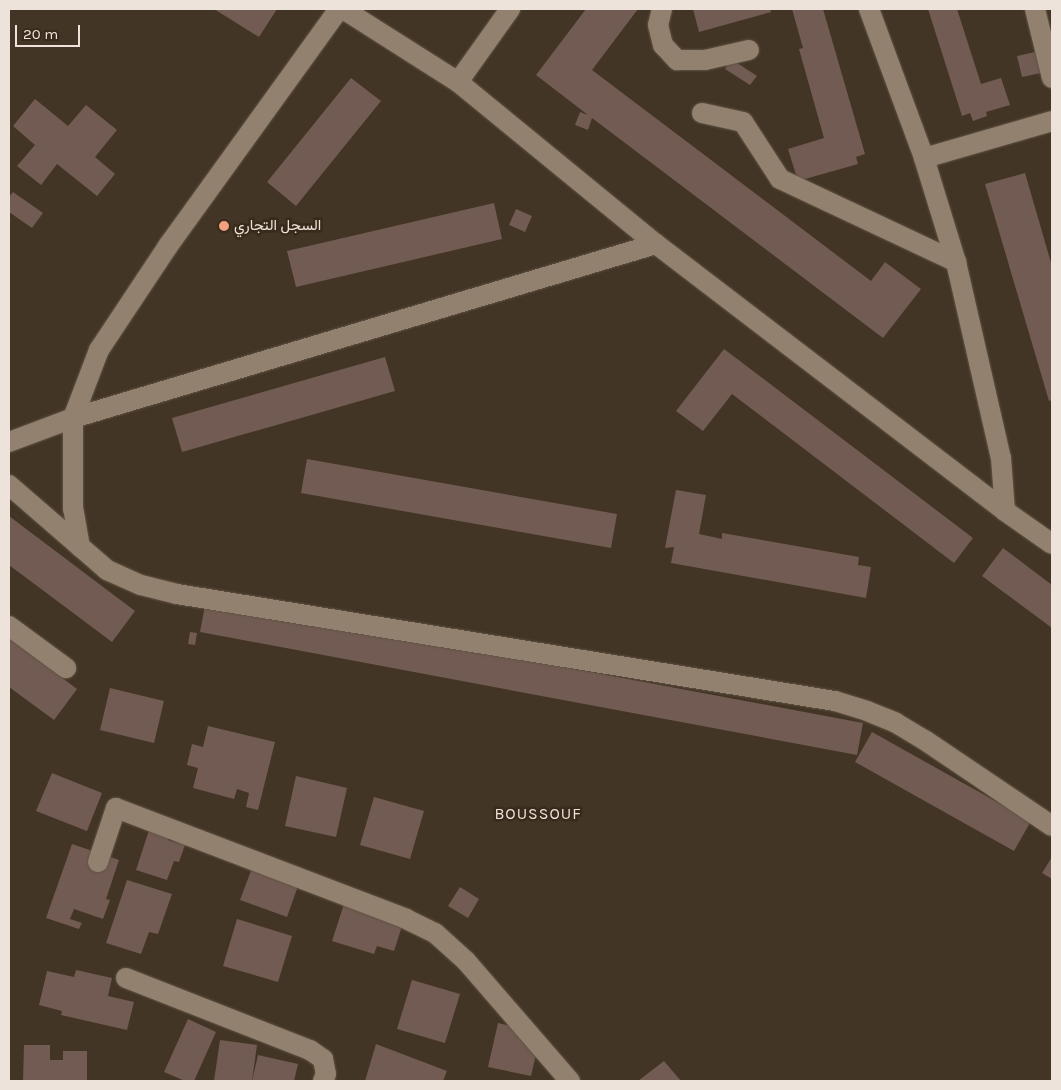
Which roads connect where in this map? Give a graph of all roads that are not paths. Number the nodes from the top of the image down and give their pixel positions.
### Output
1 (339, 9) edge
2 (343, 9) edge
3 (510, 9) edge
4 (662, 9) edge
5 (869, 9) edge
6 (1035, 9) edge
7 (749, 50) dead end
8 (1052, 78) edge
9 (458, 82) junction
10 (702, 113) dead end
11 (1052, 121) edge
12 (924, 158) junction
13 (656, 244) junction
14 (956, 262) junction
15 (73, 418) junction
16 (9, 442) edge
17 (9, 485) edge
18 (1005, 511) junction
19 (1052, 544) edge
20 (80, 547) junction
21 (9, 626) edge
22 (66, 668) dead end
23 (1052, 826) edge
24 (98, 862) dead end
25 (126, 978) dead end
26 (323, 1081) edge
27 (570, 1081) edge

1 - 15 street
2 - 9 street
3 - 9 street
4 - 7 street
5 - 12 street
6 - 8 street
9 - 13 street
10 - 14 street
11 - 12 street
12 - 14 street
13 - 15 street
13 - 18 street
14 - 18 street
15 - 16 street
15 - 20 street
17 - 20 street
18 - 19 street
20 - 23 street
21 - 22 street
24 - 27 street
25 - 26 street

